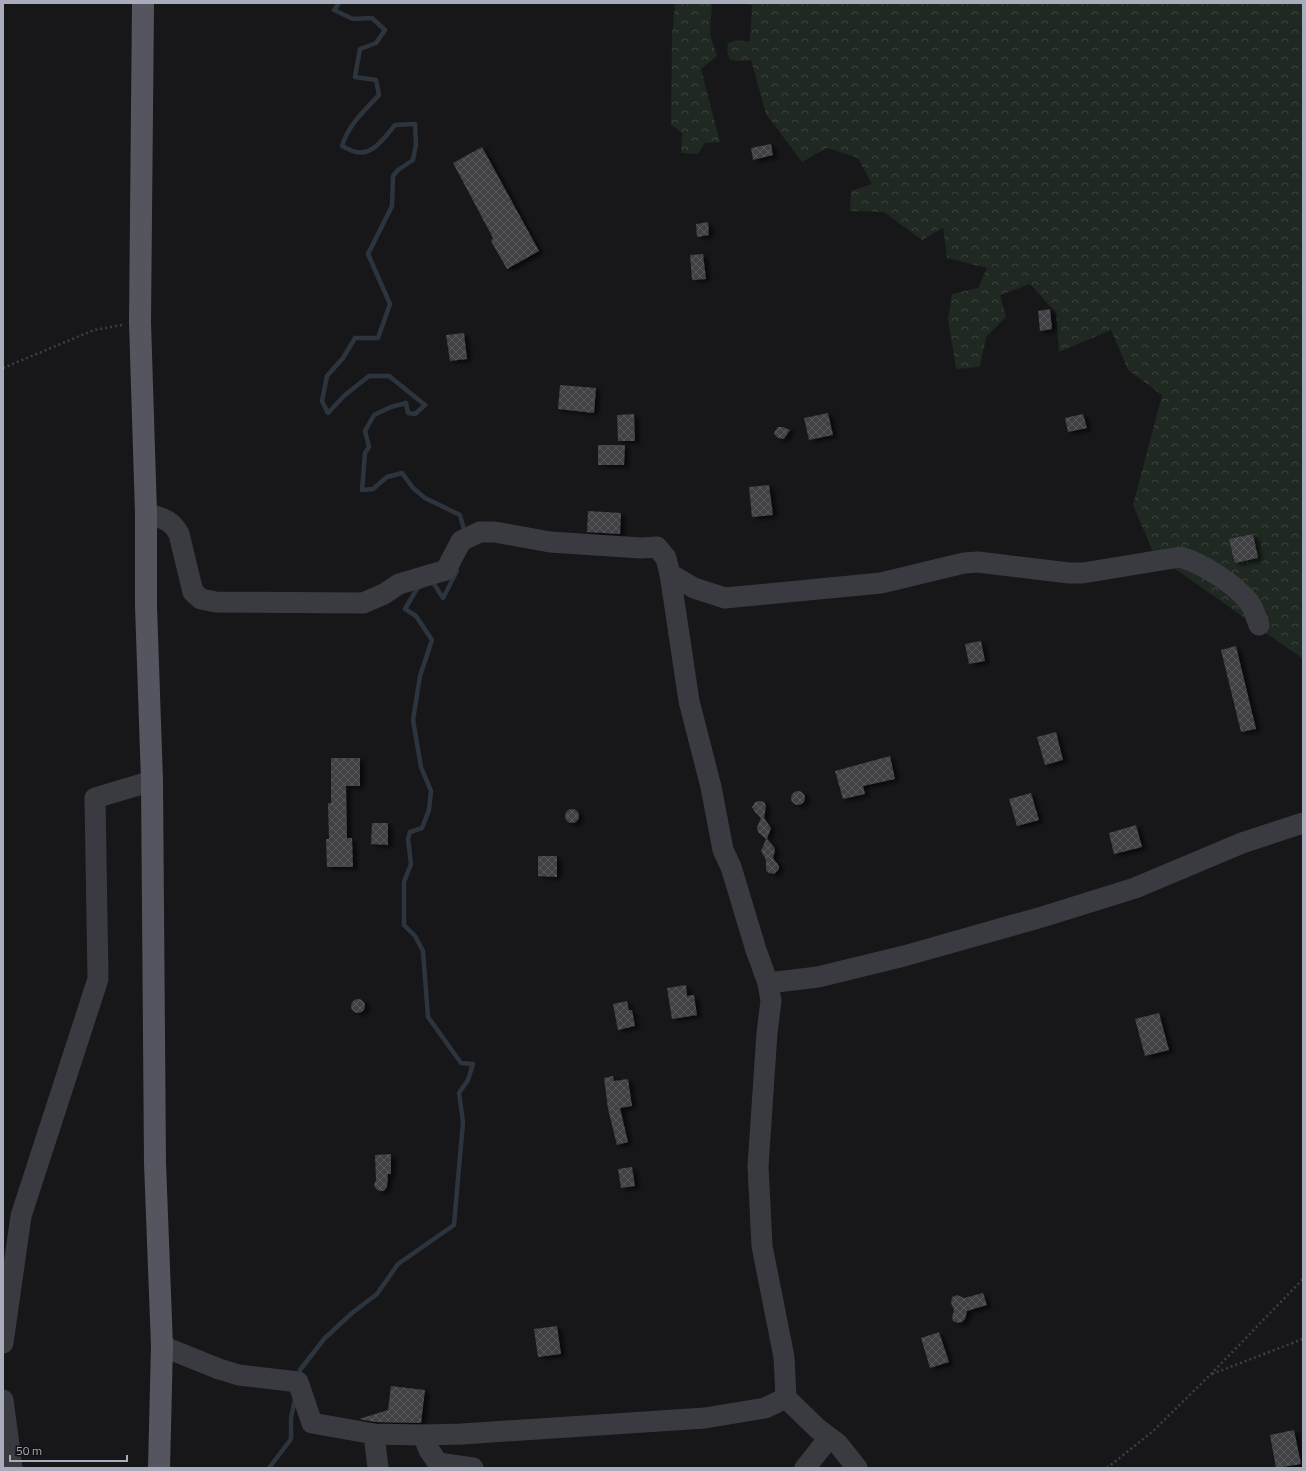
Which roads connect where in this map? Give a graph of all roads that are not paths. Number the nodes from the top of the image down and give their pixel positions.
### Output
1 (143, 3) edge
2 (146, 512) junction
3 (670, 574) junction
4 (1259, 625) dead end
5 (152, 781) junction
6 (1303, 823) edge
7 (768, 983) junction
8 (3, 1343) edge
9 (162, 1346) junction
10 (786, 1398) junction
11 (3, 1400) edge
12 (374, 1434) junction
13 (424, 1435) junction
14 (829, 1438) junction
15 (12, 1468) edge
16 (159, 1468) edge
17 (378, 1468) edge
18 (473, 1468) edge
19 (806, 1468) edge
20 (857, 1468) edge

1 - 2 main road
2 - 3 street
2 - 5 main road
3 - 4 street
3 - 7 street
5 - 8 street
5 - 9 main road
6 - 7 street
7 - 10 street
9 - 12 street
9 - 16 main road
10 - 13 street
10 - 14 street
11 - 15 street
12 - 13 street
12 - 17 street
13 - 18 street
14 - 19 street
14 - 20 street

